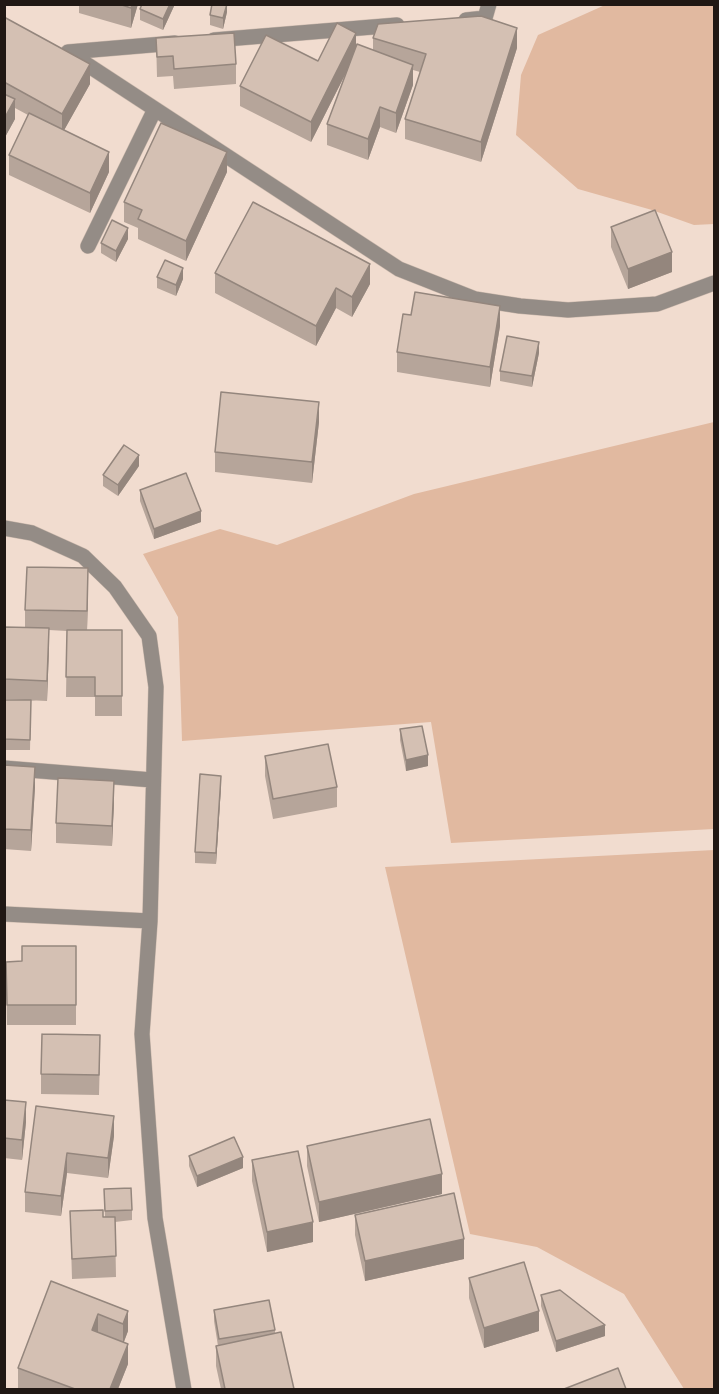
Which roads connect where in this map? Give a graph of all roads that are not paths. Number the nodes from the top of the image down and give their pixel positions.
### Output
1 (489, 4) edge
2 (450, 21) edge
3 (414, 24) edge
4 (155, 109) junction
5 (88, 246) dead end
6 (714, 283) edge
7 (4, 528) edge
8 (4, 768) edge
9 (152, 780) junction
10 (4, 914) edge
11 (150, 921) junction
12 (184, 1389) edge

1 - 2 street
3 - 4 street
4 - 5 street
4 - 6 street
7 - 9 street
8 - 9 street
9 - 11 street
10 - 11 street
11 - 12 street

